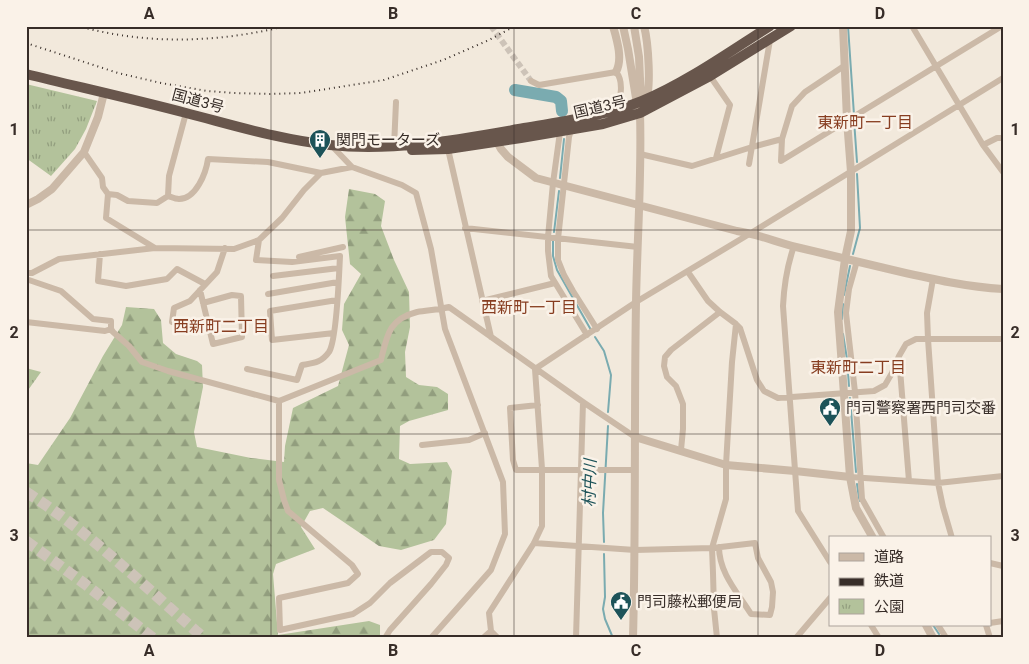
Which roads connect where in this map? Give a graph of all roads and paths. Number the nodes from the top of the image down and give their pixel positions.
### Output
1 (613, 26) edge
2 (623, 26) edge
3 (644, 26) edge
4 (770, 26) edge
5 (791, 26) edge
6 (843, 26) edge
7 (1002, 26) edge
8 (913, 27) edge
9 (635, 28) edge
10 (770, 40) junction
11 (844, 66) junction
12 (936, 67) junction
13 (616, 72) junction
14 (26, 74) edge
15 (710, 76) junction
16 (1003, 78) edge
17 (531, 81) dead end
18 (104, 93) junction
19 (396, 102) dead end
20 (641, 104) junction
21 (959, 105) junction
22 (616, 109) junction
23 (186, 113) junction
24 (848, 119) junction
25 (571, 130) junction
26 (560, 132) junction
27 (496, 137) junction
28 (1001, 137) edge
29 (782, 139) junction
30 (331, 145) junction
31 (983, 145) junction
32 (394, 147) junction
33 (752, 147) junction
34 (448, 149) junction
35 (84, 152) junction
36 (640, 154) junction
37 (716, 158) junction
38 (749, 164) dead end
39 (352, 167) junction
40 (851, 172) junction
41 (1003, 172) edge
42 (322, 173) junction
43 (553, 183) junction
44 (564, 186) junction
45 (108, 194) junction
46 (168, 196) junction
47 (26, 205) edge
48 (640, 206) junction
49 (465, 228) junction
50 (751, 233) junction
51 (548, 238) junction
52 (558, 239) junction
53 (259, 240) junction
54 (343, 246) dead end
55 (794, 246) junction
56 (638, 247) junction
57 (156, 248) junction
58 (225, 248) junction
59 (100, 254) junction
60 (845, 259) junction
61 (283, 261) junction
62 (856, 261) junction
63 (339, 268) junction
64 (688, 272) junction
65 (26, 273) edge
66 (273, 276) dead end
67 (26, 279) edge
68 (933, 279) junction
69 (338, 282) junction
70 (206, 284) junction
71 (556, 284) junction
72 (1003, 288) edge
73 (200, 290) junction
74 (268, 294) dead end
75 (337, 300) junction
76 (482, 301) junction
77 (636, 302) junction
78 (203, 303) dead end
79 (441, 310) junction
80 (720, 312) junction
81 (26, 322) edge
82 (172, 322) dead end
83 (736, 324) junction
84 (111, 329) junction
85 (597, 329) junction
86 (334, 334) junction
87 (587, 335) junction
88 (491, 337) junction
89 (928, 339) junction
90 (1003, 339) edge
91 (899, 356) junction
92 (247, 369) dead end
93 (535, 369) junction
94 (844, 392) junction
95 (855, 392) junction
96 (790, 396) junction
97 (279, 401) junction
98 (583, 402) junction
99 (538, 405) junction
100 (485, 434) junction
101 (635, 437) junction
102 (422, 445) dead end
103 (681, 450) junction
104 (726, 465) junction
105 (542, 469) junction
106 (580, 470) junction
107 (635, 470) junction
108 (795, 471) junction
109 (1003, 476) edge
110 (850, 477) junction
111 (860, 478) junction
112 (909, 482) junction
113 (938, 484) junction
114 (873, 536) edge
115 (883, 536) edge
116 (951, 536) edge
117 (534, 543) junction
118 (578, 546) junction
119 (719, 547) junction
120 (712, 548) junction
121 (635, 550) junction
122 (829, 560) edge
123 (829, 599) edge
124 (872, 626) edge
125 (927, 626) edge
126 (986, 626) edge
127 (491, 631) junction
128 (385, 638) edge
129 (431, 638) edge
130 (483, 638) edge
131 (498, 638) edge
132 (576, 638) edge
133 (633, 638) edge
134 (717, 638) edge
135 (796, 638) edge
136 (879, 638) edge
137 (933, 638) edge
138 (990, 638) edge

1 - 13 street
2 - 20 street
3 - 20 street
4 - 20 highway, 国道3号
5 - 10 highway, 国道3号
6 - 11 street
7 - 12 street
8 - 12 street
9 - 20 street
10 - 15 highway, 国道3号
10 - 33 street
11 - 24 street
11 - 29 street
12 - 21 street
12 - 24 street
13 - 17 street
13 - 22 street
14 - 18 highway, 国道3号
15 - 20 highway, 国道3号
15 - 37 street
16 - 21 street
18 - 23 highway, 国道3号
18 - 35 street
19 - 32 street
20 - 22 highway, 国道3号
20 - 25 highway, 国道3号
20 - 36 street
21 - 31 street
21 - 40 street
22 - 27 highway, 国道3号
23 - 30 highway, 国道3号
23 - 46 street
24 - 29 street
24 - 40 street
25 - 26 highway, 国道3号
25 - 44 street
26 - 27 highway, 国道3号
26 - 43 street
27 - 32 highway, 国道3号
27 - 34 highway, 国道3号
27 - 43 street
28 - 31 street
29 - 33 street
30 - 32 highway, 国道3号
30 - 39 street
31 - 41 street
32 - 34 highway, 国道3号
33 - 37 street
33 - 38 street
34 - 49 street
35 - 45 street
35 - 47 street
36 - 37 street
36 - 48 street
39 - 42 street
39 - 79 street
40 - 50 street
40 - 60 street
42 - 46 street
42 - 53 street
43 - 44 street
43 - 51 street
44 - 48 street
44 - 52 street
45 - 46 street
45 - 57 street
48 - 50 street
48 - 56 street
49 - 51 street
49 - 76 street
50 - 55 street
50 - 64 street
51 - 52 street
51 - 71 street
52 - 56 street
52 - 85 street
53 - 58 street
53 - 61 street
54 - 61 street
55 - 60 street
55 - 96 street
56 - 77 street
57 - 58 street
57 - 59 street
58 - 70 street
59 - 65 street
59 - 70 street
60 - 62 street
60 - 94 street
61 - 63 street
62 - 68 street
62 - 95 street
63 - 66 street
63 - 69 street
64 - 77 street
64 - 80 street
67 - 84 street
68 - 72 street
68 - 89 street
69 - 74 street
69 - 75 street
70 - 73 street
71 - 76 street
71 - 87 street
73 - 78 street
73 - 82 street
75 - 86 street
75 - 86 street
76 - 88 street
77 - 85 street
77 - 101 street
79 - 88 street
79 - 97 street
79 - 100 street
80 - 83 street
80 - 103 street
81 - 84 street
83 - 96 street
83 - 104 street
84 - 97 street
85 - 87 street
86 - 92 street
87 - 93 street
88 - 93 street
89 - 90 street
89 - 91 street
89 - 113 street
91 - 95 street
91 - 112 street
93 - 98 street
93 - 99 street
94 - 95 street
94 - 96 street
94 - 110 street
95 - 111 street
96 - 108 street
97 - 128 street
98 - 101 street
98 - 106 street
99 - 105 street
99 - 105 street
100 - 102 street
100 - 129 street
101 - 103 street
101 - 107 street
103 - 104 street
104 - 108 street
104 - 120 street
105 - 106 street
105 - 117 street
106 - 107 street
106 - 118 street
107 - 121 street
108 - 110 street
108 - 122 street
109 - 113 street
110 - 111 street
110 - 114 street
111 - 112 street
111 - 115 street
112 - 113 street
113 - 116 street
117 - 118 street
117 - 127 street
118 - 121 street
118 - 132 street
119 - 119 street
119 - 120 street
120 - 121 street
120 - 134 street
121 - 133 street
123 - 135 street
124 - 136 street
125 - 137 street
126 - 138 street
127 - 130 street
127 - 131 street

